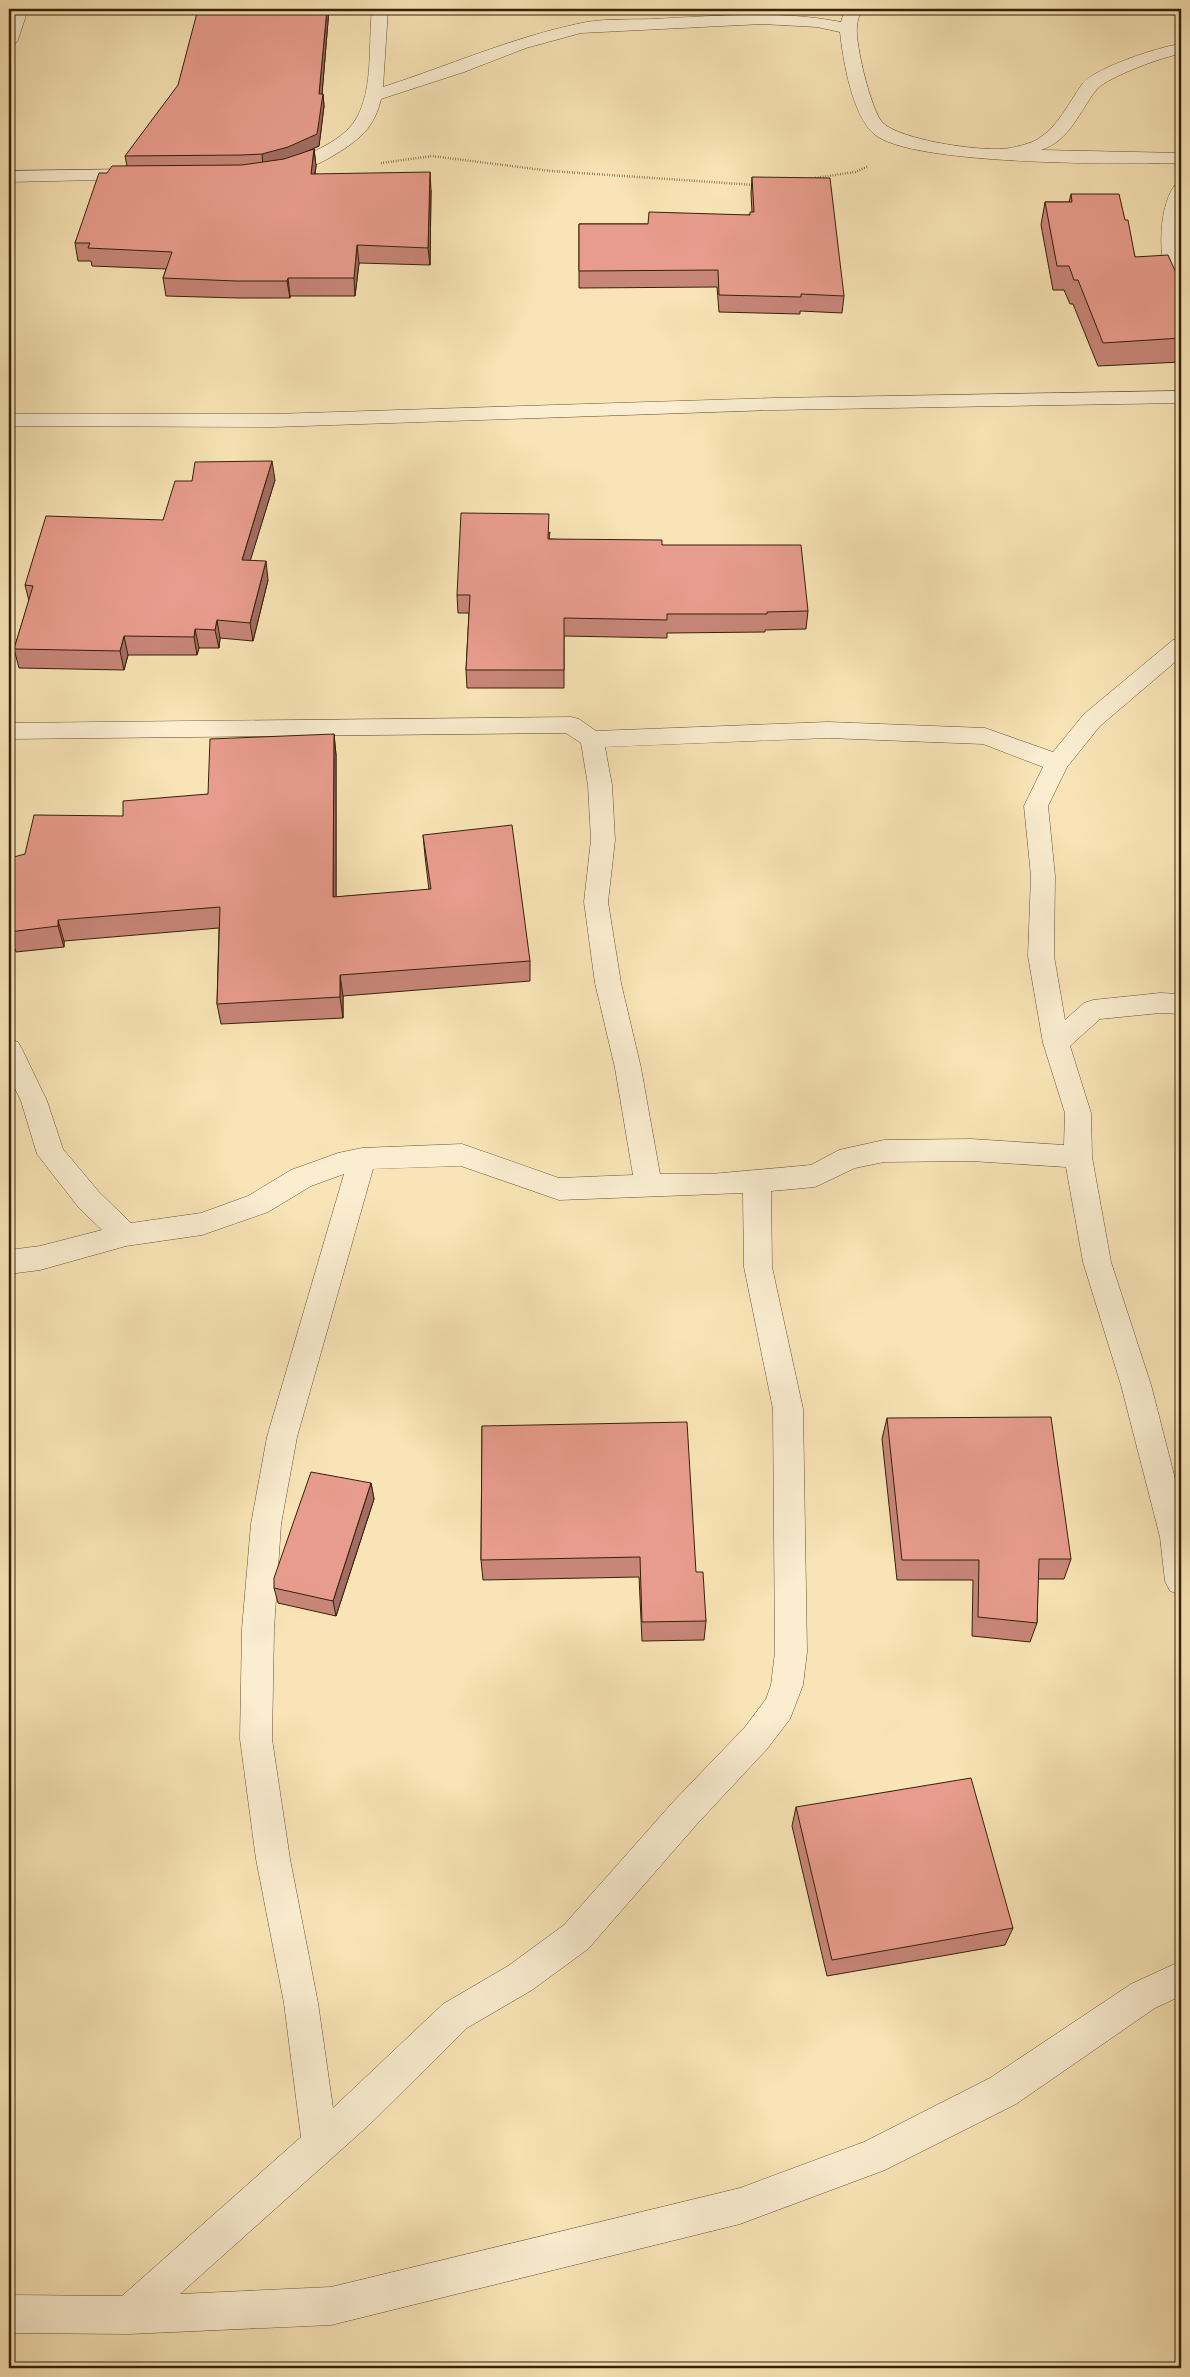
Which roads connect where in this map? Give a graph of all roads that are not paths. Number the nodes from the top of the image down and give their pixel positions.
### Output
1 (20, 9) edge
2 (380, 9) edge
3 (853, 9) edge
4 (848, 28) junction
5 (9, 40) edge
6 (1181, 49) edge
7 (372, 96) junction
8 (1013, 153) junction
9 (1181, 158) edge
10 (266, 173) edge
11 (156, 175) edge
12 (9, 177) edge
13 (1181, 190) edge
14 (1181, 290) edge
15 (1181, 396) edge
16 (9, 420) edge
17 (1181, 645) edge
18 (9, 731) edge
19 (592, 739) junction
20 (1057, 762) junction
21 (1181, 1004) edge
22 (1056, 1043) junction
23 (9, 1049) edge
24 (1078, 1158) junction
25 (362, 1159) junction
26 (757, 1181) junction
27 (648, 1185) junction
28 (126, 1235) junction
29 (9, 1262) edge
30 (1181, 1582) edge
31 (1181, 1978) edge
32 (320, 2144) junction
33 (9, 2314) edge
34 (130, 2315) junction

1 - 5 street
2 - 7 street
3 - 4 street
4 - 7 street
4 - 8 street
6 - 8 street
7 - 10 street
8 - 9 street
11 - 12 street
13 - 14 street
15 - 16 street
17 - 20 street
18 - 19 street
19 - 20 street
19 - 27 street
20 - 22 street
21 - 22 street
22 - 24 street
23 - 28 street
24 - 26 street
24 - 30 street
25 - 27 street
25 - 28 street
25 - 32 street
26 - 27 street
26 - 32 street
28 - 29 street
31 - 34 street
32 - 34 street
33 - 34 street

